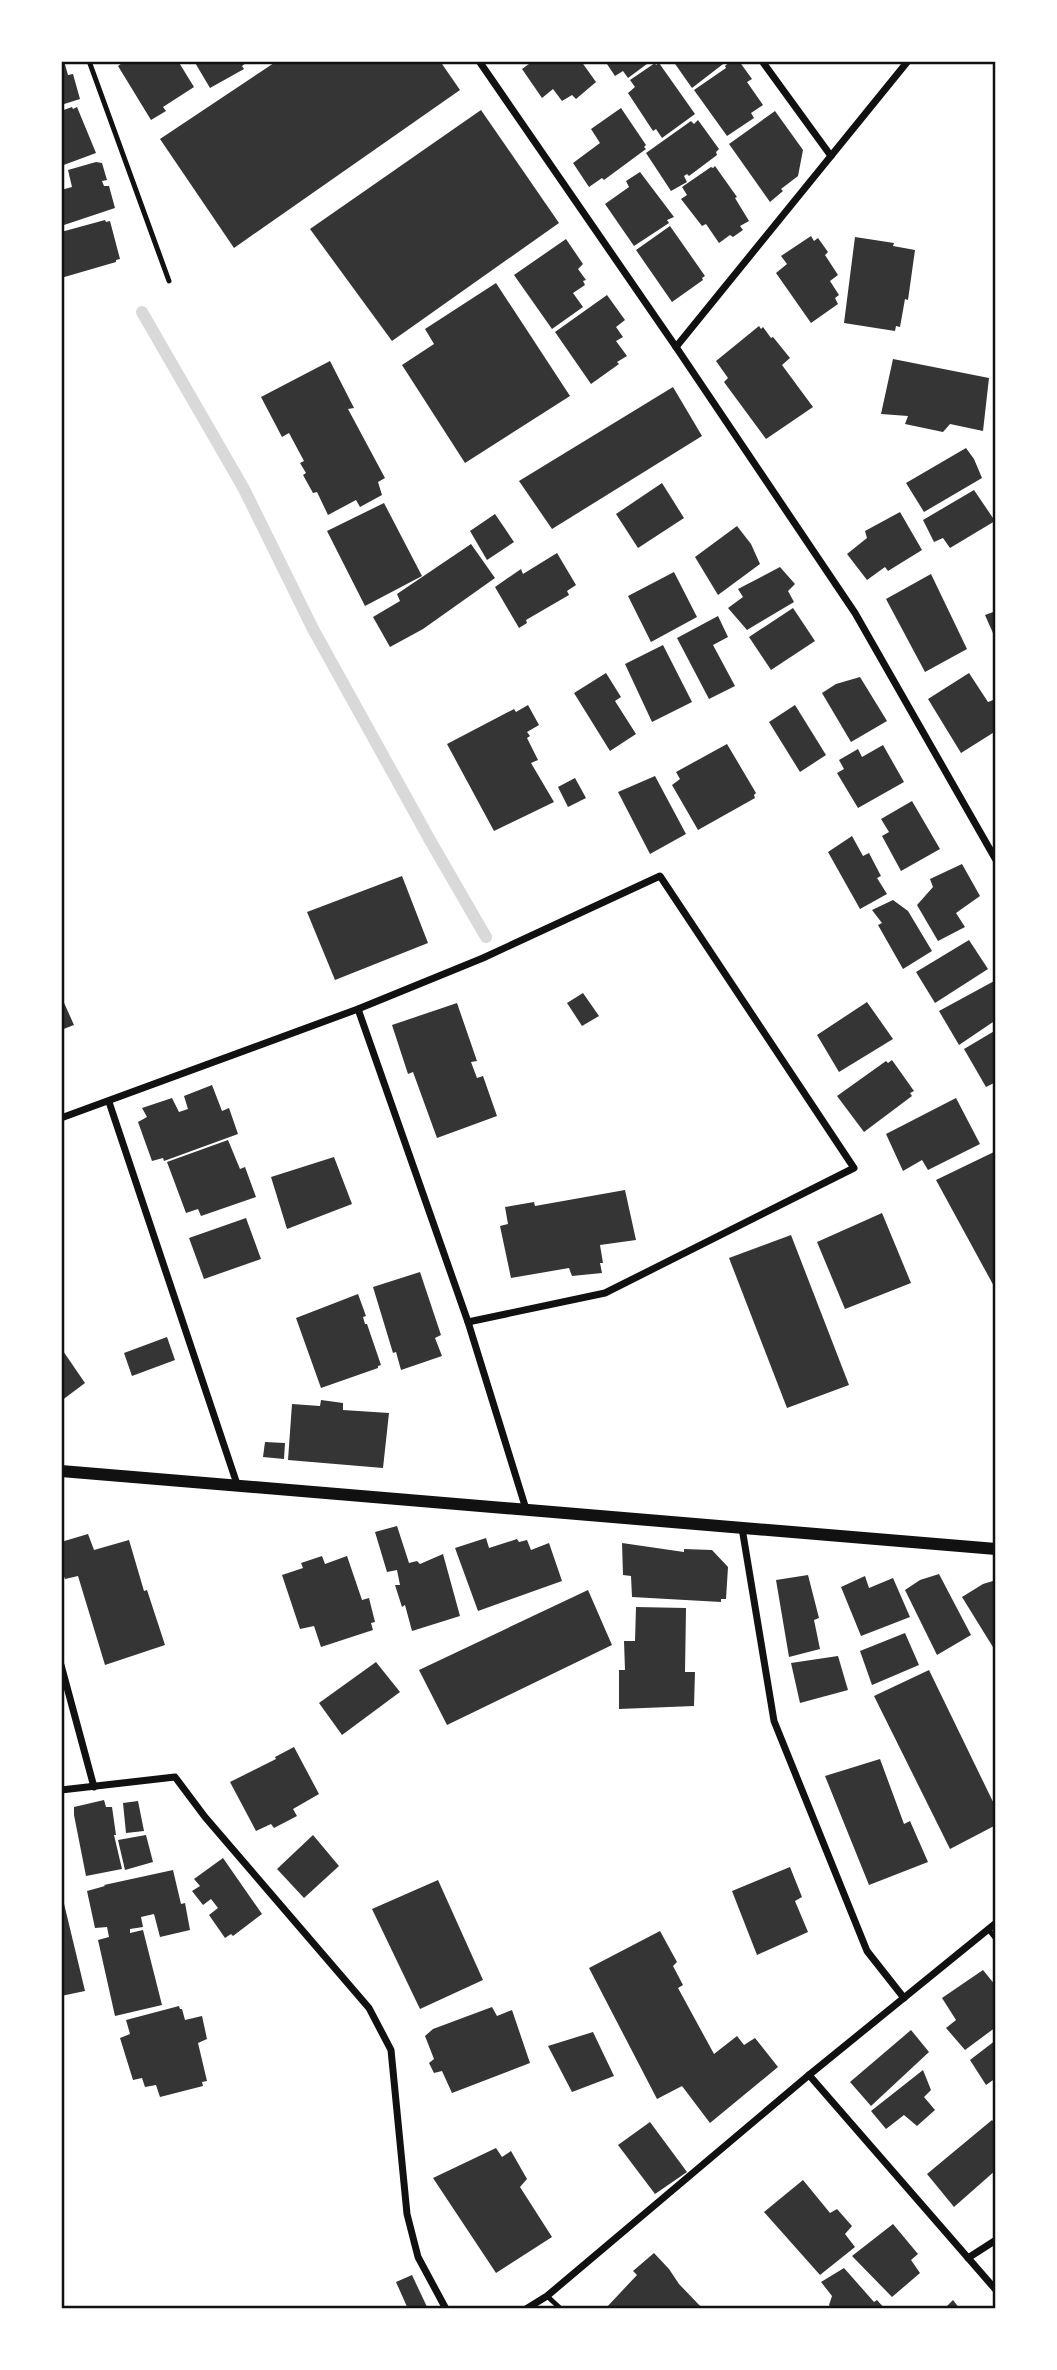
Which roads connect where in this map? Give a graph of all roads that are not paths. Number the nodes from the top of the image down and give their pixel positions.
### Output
1 (89, 61) edge
2 (479, 61) edge
3 (762, 61) edge
4 (908, 61) edge
5 (831, 156) junction
6 (169, 281) dead end
7 (676, 347) junction
8 (996, 860) edge
9 (358, 1009) junction
10 (109, 1102) junction
11 (61, 1118) edge
12 (468, 1322) junction
13 (61, 1471) edge
14 (237, 1484) junction
15 (526, 1508) junction
16 (742, 1528) junction
17 (996, 1549) edge
18 (61, 1665) edge
19 (94, 1787) junction
20 (61, 1790) edge
21 (996, 1923) edge
22 (988, 1929) junction
23 (996, 1939) edge
24 (904, 1998) junction
25 (809, 2075) junction
26 (996, 2240) edge
27 (968, 2258) junction
28 (996, 2290) edge
29 (547, 2296) junction
30 (446, 2309) edge
31 (526, 2309) edge
32 (561, 2309) edge

1 - 6 lane
2 - 7 street
3 - 5 street
4 - 5 street
5 - 7 street
7 - 8 street
9 - 10 street
9 - 12 street
9 - 12 street
10 - 11 street
10 - 14 street
12 - 15 street
13 - 14 street
14 - 15 street
15 - 16 street
16 - 17 street
16 - 24 street
18 - 19 street
19 - 20 street
19 - 30 street
21 - 22 street
22 - 23 lane
22 - 24 street
24 - 25 street
25 - 27 street
25 - 29 street
26 - 27 street
27 - 28 street
29 - 31 street
29 - 32 lane

